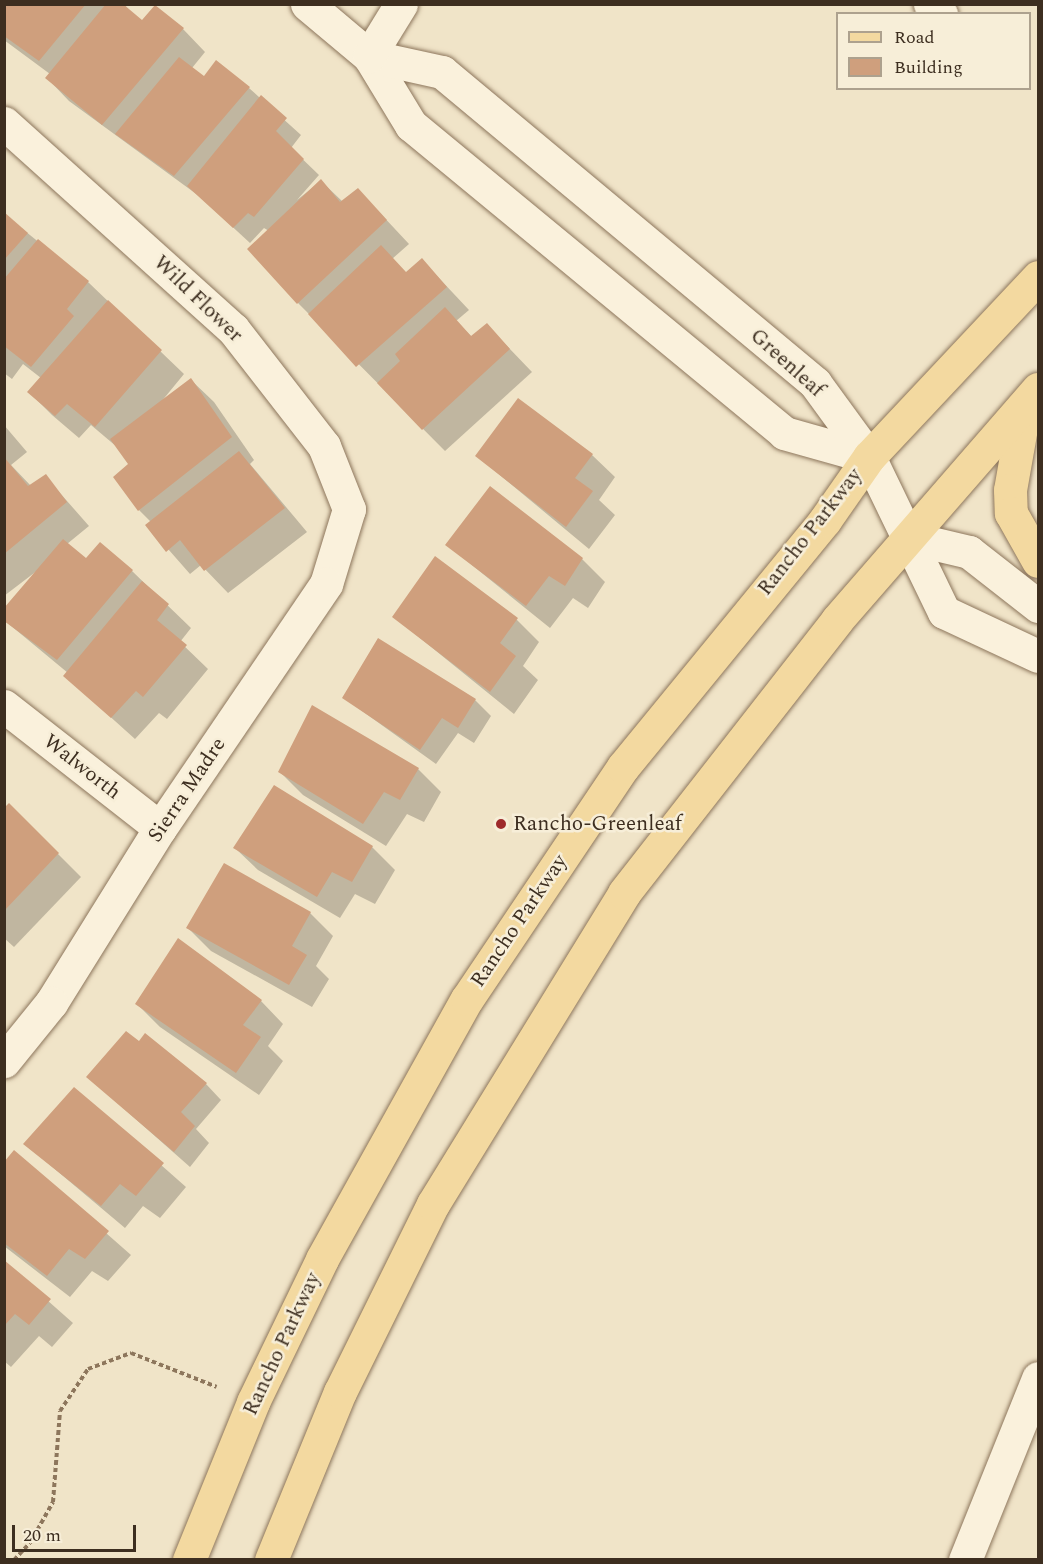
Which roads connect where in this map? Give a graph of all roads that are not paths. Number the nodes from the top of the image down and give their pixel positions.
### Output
1 (307, 4) edge
2 (401, 4) edge
3 (369, 56) junction
4 (4, 123) edge
5 (1038, 277) edge
6 (1032, 397) edge
7 (869, 457) junction
8 (349, 508) joint
9 (906, 537) junction
10 (1038, 561) edge
11 (1038, 606) edge
12 (1038, 656) edge
13 (4, 706) edge
14 (160, 828) junction
15 (4, 1061) edge
16 (1038, 1378) edge
17 (189, 1560) edge
18 (271, 1560) edge
19 (965, 1560) edge

1 - 3 street, Greenleaf
2 - 3 street
3 - 7 street, Greenleaf
3 - 7 street, Greenleaf
4 - 8 street, Wild Flower
5 - 7 main road, Rancho Parkway
6 - 9 main road
6 - 10 main road
7 - 9 street
7 - 17 main road, Rancho Parkway
8 - 14 street, Sierra Madre
9 - 11 street
9 - 12 street
9 - 18 main road
13 - 14 street, Walworth
14 - 15 street, Sierra Madre
16 - 19 street

